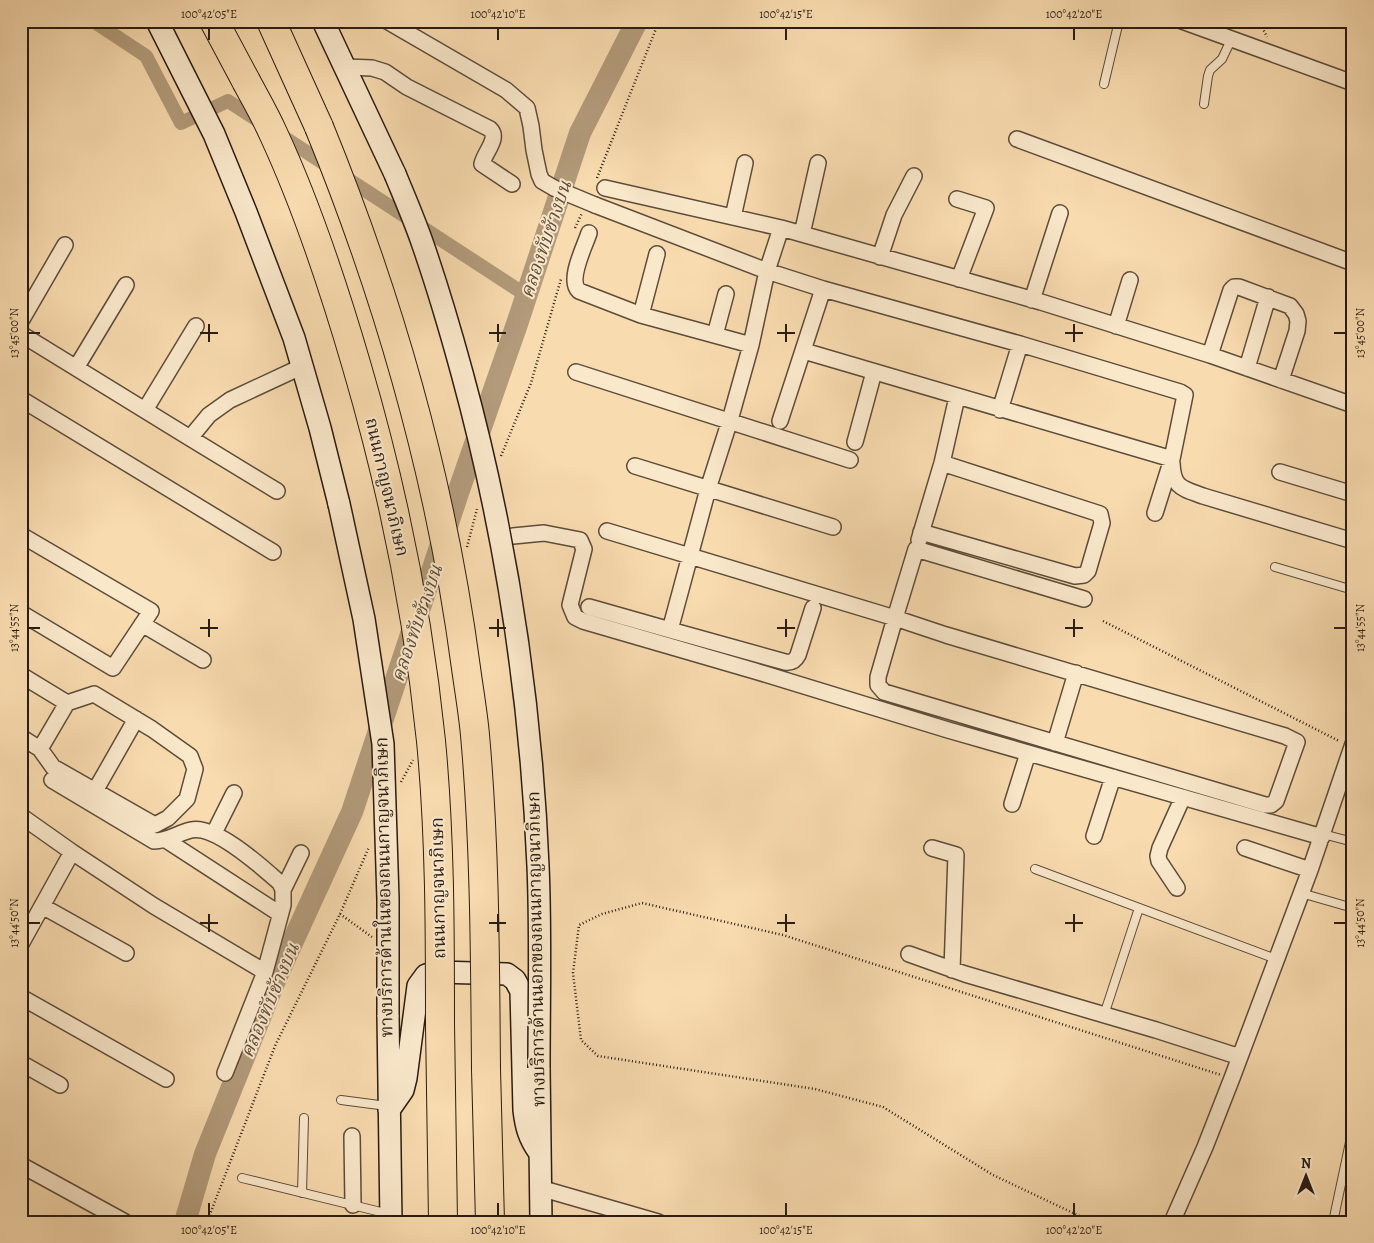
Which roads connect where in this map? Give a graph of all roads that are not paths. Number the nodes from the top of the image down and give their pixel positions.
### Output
1 (214, 21) edge
2 (271, 21) edge
3 (323, 21) edge
4 (388, 21) edge
5 (1120, 21) edge
6 (1182, 21) edge
7 (161, 28) edge
8 (1231, 40) junction
9 (346, 67) junction
10 (1353, 83) edge
11 (1104, 84) dead end
12 (1204, 104) dead end
13 (1017, 139) dead end
14 (745, 163) dead end
15 (818, 163) dead end
16 (914, 176) dead end
17 (512, 184) dead end
18 (605, 188) dead end
19 (957, 199) dead end
20 (1060, 213) dead end
21 (733, 217) junction
22 (781, 228) junction
23 (589, 233) dead end
24 (802, 234) junction
25 (65, 245) dead end
26 (657, 254) dead end
27 (880, 257) junction
28 (1353, 263) edge
29 (768, 271) junction
30 (960, 279) junction
31 (1130, 280) dead end
32 (126, 285) dead end
33 (823, 288) junction
34 (726, 294) dead end
35 (1268, 297) junction
36 (1032, 300) junction
37 (641, 315) junction
38 (21, 321) edge
39 (196, 326) dead end
40 (1116, 326) junction
41 (21, 334) edge
42 (714, 335) junction
43 (1020, 344) junction
44 (751, 346) junction
45 (804, 351) junction
46 (1210, 355) junction
47 (303, 366) junction
48 (76, 368) junction
49 (1247, 368) junction
50 (576, 372) dead end
51 (874, 372) junction
52 (1281, 380) junction
53 (957, 397) junction
54 (21, 399) edge
55 (1353, 405) edge
56 (145, 410) junction
57 (1000, 410) junction
58 (730, 420) junction
59 (780, 421) dead end
60 (190, 438) junction
61 (856, 442) dead end
62 (1172, 459) junction
63 (850, 460) dead end
64 (942, 463) junction
65 (635, 466) dead end
66 (1280, 472) dead end
67 (708, 489) junction
68 (277, 491) dead end
69 (1353, 494) edge
70 (1155, 513) dead end
71 (833, 527) dead end
72 (607, 531) dead end
73 (921, 532) junction
74 (21, 535) edge
75 (513, 536) dead end
76 (1353, 541) edge
77 (916, 549) junction
78 (273, 552) dead end
79 (690, 555) junction
80 (1275, 567) dead end
81 (1353, 590) edge
82 (1084, 600) dead end
83 (589, 607) dead end
84 (813, 608) dead end
85 (21, 612) edge
86 (895, 618) junction
87 (142, 624) junction
88 (670, 630) junction
89 (203, 660) dead end
90 (1076, 673) junction
91 (21, 675) edge
92 (67, 703) junction
93 (136, 719) junction
94 (21, 738) edge
95 (1055, 743) junction
96 (1352, 745) edge
97 (40, 749) junction
98 (1028, 753) junction
99 (1113, 777) junction
100 (52, 780) dead end
101 (96, 791) junction
102 (234, 793) dead end
103 (1183, 797) junction
104 (1012, 804) dead end
105 (21, 816) edge
106 (214, 833) junction
107 (1094, 836) dead end
108 (1323, 836) junction
109 (166, 840) junction
110 (1353, 842) edge
111 (932, 848) dead end
112 (1244, 848) dead end
113 (72, 852) junction
114 (301, 853) dead end
115 (1036, 869) dead end
116 (1310, 870) junction
117 (1177, 888) dead end
118 (283, 890) junction
119 (1301, 893) junction
120 (1139, 908) junction
121 (1353, 908) edge
122 (32, 913) edge
123 (280, 914) junction
124 (21, 944) edge
125 (126, 953) dead end
126 (909, 954) dead end
127 (1276, 959) junction
128 (952, 970) junction
129 (265, 972) junction
130 (21, 997) edge
131 (1104, 1015) junction
132 (1240, 1057) junction
133 (21, 1063) edge
134 (225, 1073) dead end
135 (166, 1079) dead end
136 (60, 1085) dead end
137 (342, 1100) dead end
138 (389, 1108) junction
139 (304, 1118) dead end
140 (1353, 1128) edge
141 (352, 1136) dead end
142 (1350, 1147) edge
143 (539, 1152) junction
144 (21, 1165) edge
145 (242, 1178) dead end
146 (540, 1188) junction
147 (302, 1193) junction
148 (353, 1205) junction
149 (101, 1216) edge
150 (391, 1218) edge
151 (125, 1222) edge
152 (443, 1222) edge
153 (490, 1222) edge
154 (541, 1222) edge
155 (658, 1222) edge
156 (1172, 1222) edge
157 (1333, 1222) edge

1 - 152 highway, ถนนกาญจนาภิเษก, bridge
2 - 153 highway, bridge
3 - 9 main road, ทางบริการด้านนอกของถนนกาญจนาภิเษก
4 - 29 street, bridge
5 - 11 lane
6 - 8 street
7 - 47 main road, ทางบริการด้านในของถนนกาญจนาภิเษก
8 - 10 street
8 - 12 lane
9 - 17 street
9 - 143 main road, ทางบริการด้านนอกของถนนกาญจนาภิเษก, bridge
13 - 28 street
14 - 21 street
15 - 24 street
16 - 27 street
18 - 21 street
19 - 30 street
20 - 36 street
21 - 22 street
22 - 24 street
22 - 29 street
23 - 37 street
24 - 27 street
25 - 38 street
26 - 37 street
27 - 30 street
29 - 33 street
29 - 44 street
30 - 36 street
31 - 40 street
32 - 48 street
33 - 43 street
33 - 45 street
34 - 42 street
35 - 46 street
35 - 49 street
35 - 52 street
36 - 40 street
37 - 42 street
39 - 56 street
40 - 46 street
41 - 48 street
42 - 44 street
43 - 57 street
43 - 62 street
44 - 58 street
45 - 51 street
45 - 59 street
46 - 49 street
47 - 60 street
47 - 138 main road, ทางบริการด้านในของถนนกาญจนาภิเษก, bridge
48 - 56 street
49 - 52 street
50 - 58 street
51 - 53 street
51 - 61 street
52 - 55 street
53 - 57 street
53 - 64 street
54 - 78 street
56 - 60 street
57 - 62 street
58 - 63 street
58 - 67 street
60 - 68 street
62 - 70 street
62 - 76 street
64 - 73 street
64 - 73 street
65 - 67 street
66 - 69 street
67 - 71 street
67 - 79 street
72 - 79 street
73 - 77 street
74 - 87 street
75 - 98 street
77 - 82 street
77 - 86 street
79 - 86 street
79 - 88 street
80 - 81 lane
83 - 88 street
84 - 88 street
85 - 87 street
86 - 90 street
86 - 95 street
87 - 89 street
90 - 95 street
90 - 95 street
91 - 92 street
92 - 93 street
92 - 97 street
93 - 101 street
93 - 101 street
94 - 97 street
96 - 108 street
97 - 101 street
98 - 99 street
98 - 104 street
99 - 103 street
99 - 107 street
100 - 109 street
102 - 106 street
103 - 108 street
103 - 117 street
105 - 113 street
106 - 109 street
106 - 118 street
108 - 110 lane
108 - 116 street
109 - 123 street
111 - 128 street
112 - 116 street
113 - 122 street
113 - 129 street
114 - 118 street
115 - 120 lane
116 - 119 street
118 - 123 street
119 - 121 lane
119 - 127 street
120 - 127 lane
120 - 131 lane
122 - 124 street
122 - 125 street
123 - 129 street
126 - 128 street
127 - 132 street
128 - 131 street
129 - 134 street
130 - 135 street
131 - 132 street
132 - 156 street
133 - 136 street
137 - 138 lane
138 - 143 main road
138 - 150 main road, ทางบริการด้านในของถนนกาญจนาภิเษก
139 - 147 lane
140 - 142 lane
141 - 148 street
142 - 157 lane
143 - 146 main road, ทางบริการด้านนอกของถนนกาญจนาภิเษก
144 - 149 street
145 - 147 lane
146 - 154 main road, ทางบริการด้านนอกของถนนกาญจนาภิเษก
146 - 155 street
147 - 148 lane
148 - 150 lane
149 - 151 street

